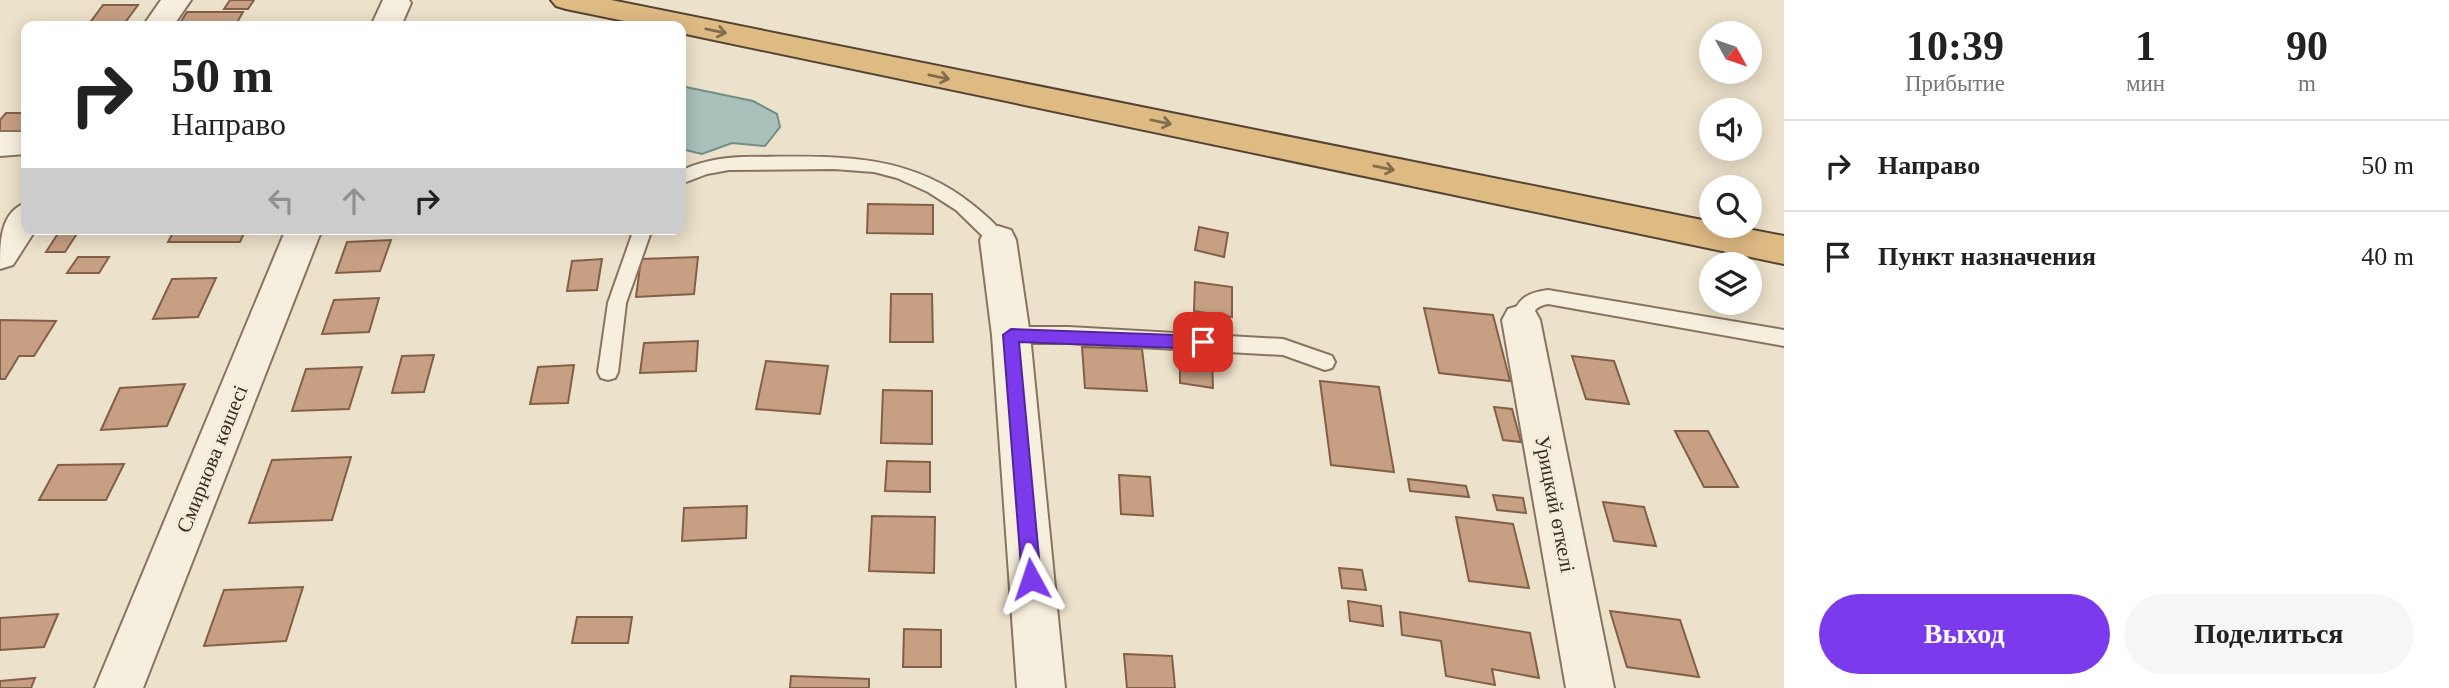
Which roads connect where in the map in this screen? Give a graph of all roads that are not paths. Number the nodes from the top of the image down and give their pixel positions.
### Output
1 (176, 0) edge
2 (566, 0) edge
3 (604, 4) edge
4 (161, 21) edge
5 (686, 21) edge
6 (686, 21) edge
7 (21, 143) edge
8 (0, 144) edge
9 (686, 175) edge
10 (21, 224) edge
11 (302, 235) edge
12 (641, 235) edge
13 (998, 240) joint
14 (1784, 250) edge
15 (0, 255) edge
16 (1521, 320) joint
17 (1011, 335) junction
18 (1784, 338) edge
19 (1325, 362) dead end
20 (608, 372) dead end
21 (119, 688) edge
22 (1041, 688) edge
23 (1590, 688) edge

1 - 4 street
2 - 3 highway
3 -> 5 highway
6 -> 14 highway
7 - 8 street
9 - 13 lane
10 - 15 street
11 - 21 street, Смирнова көшесі
12 - 20 lane
13 - 17 street
16 - 18 lane
16 - 23 street, Урицкий өткелі
17 - 19 lane
17 - 22 street

